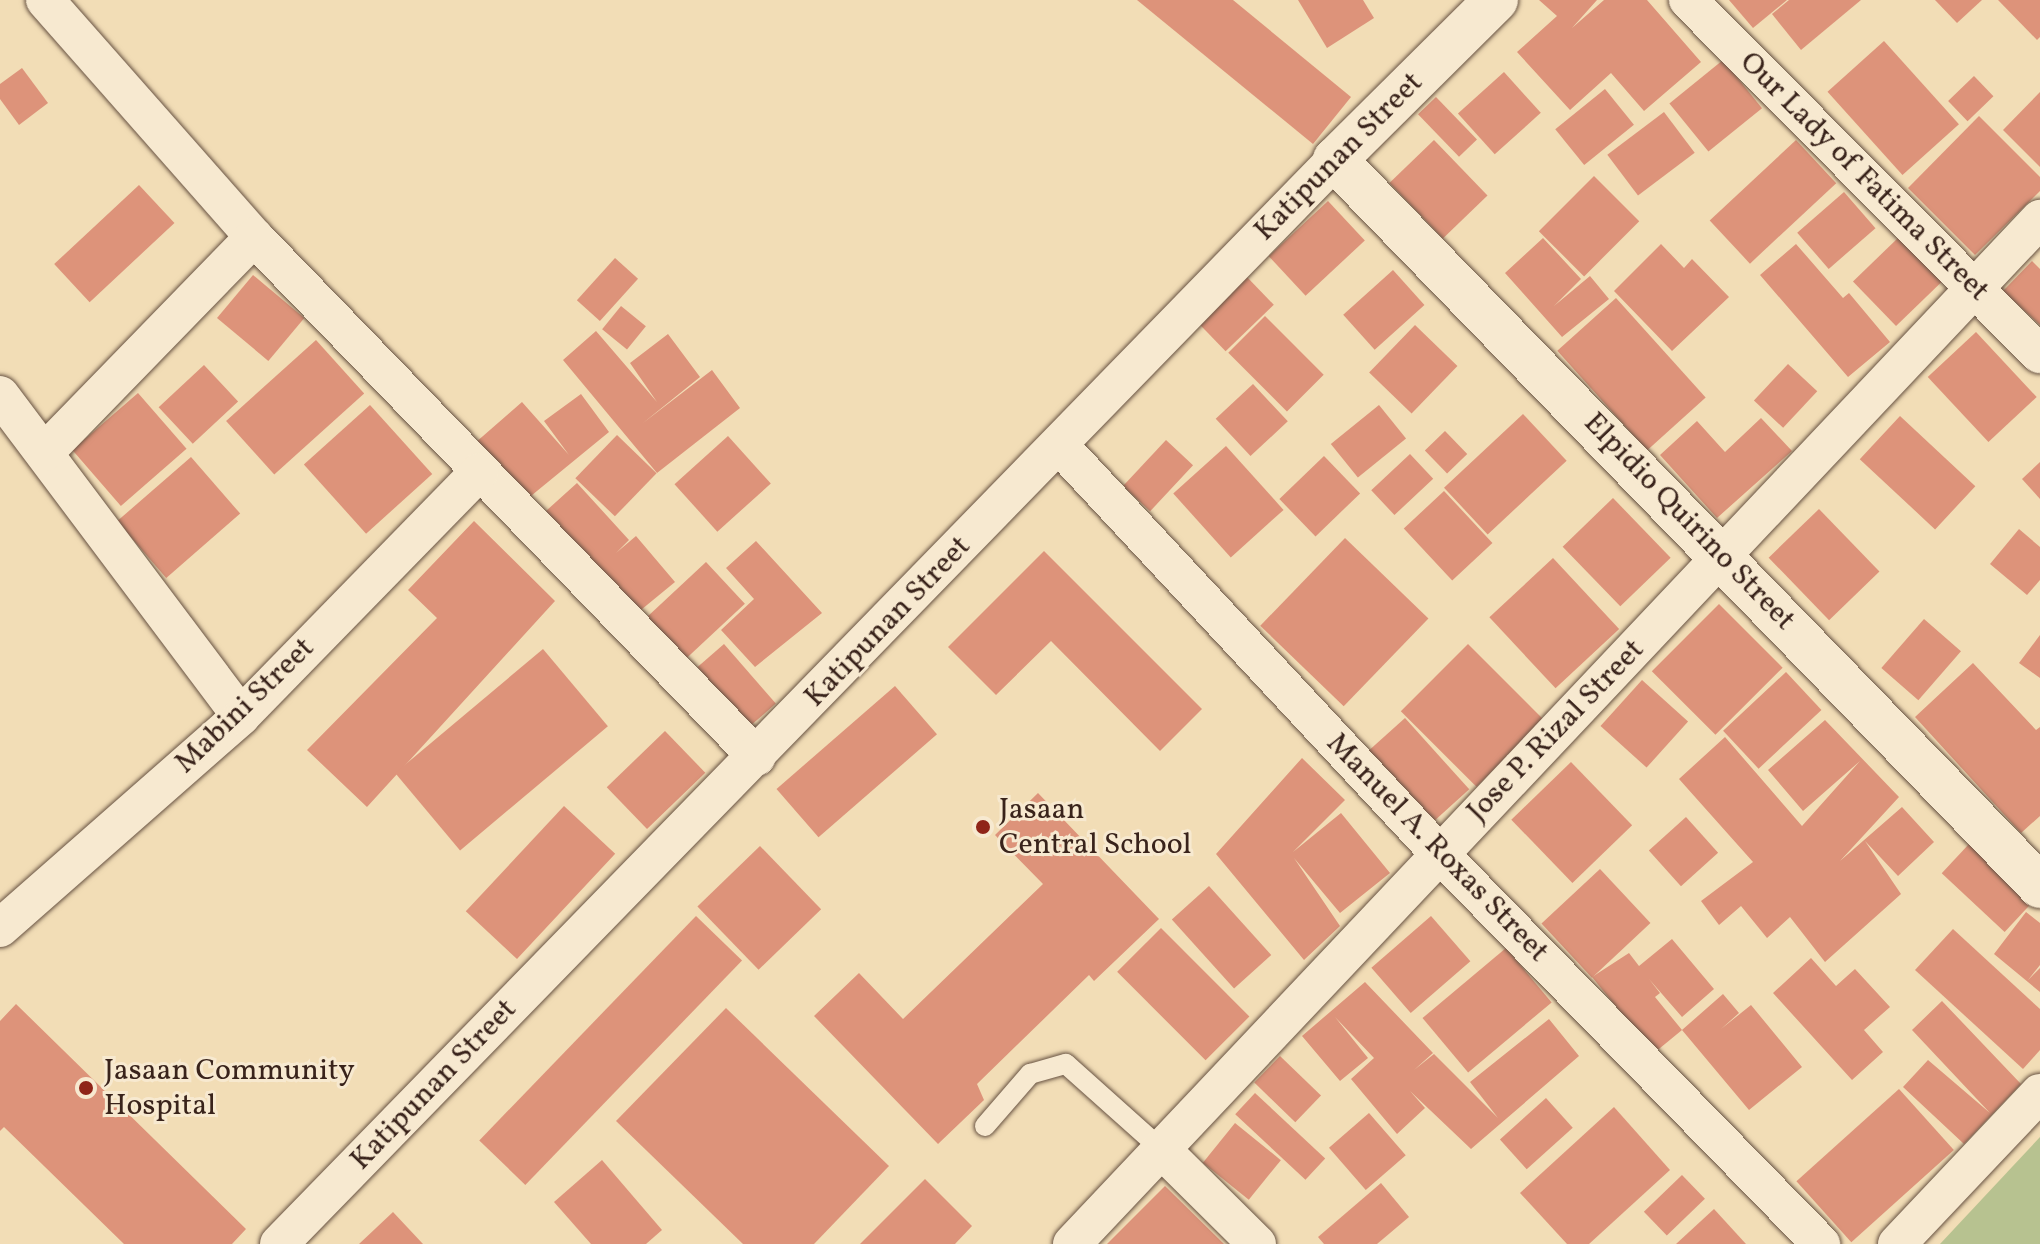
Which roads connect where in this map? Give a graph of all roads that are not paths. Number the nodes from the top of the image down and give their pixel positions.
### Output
1 (45, 0) edge
2 (1496, 0) edge
3 (1688, 0) edge
4 (1335, 160) junction
5 (2040, 219) edge
6 (254, 237) junction
7 (1975, 288) junction
8 (2040, 354) edge
9 (0, 395) edge
10 (1059, 445) junction
11 (45, 452) junction
12 (479, 472) junction
13 (1725, 557) junction
14 (241, 716) junction
15 (757, 757) junction
16 (1439, 853) junction
17 (2040, 886) edge
18 (0, 928) edge
19 (2040, 1093) edge
20 (985, 1126) dead end
21 (1161, 1149) junction
22 (279, 1244) edge
23 (1072, 1244) edge
24 (1257, 1244) edge
25 (1821, 1244) edge
26 (1897, 1244) edge

1 - 6 street
2 - 4 street, Katipunan Street
3 - 7 street, Our Lady of Fatima Street
4 - 10 street, Katipunan Street
4 - 13 street, Elpidio Quirino Street
5 - 7 street, Jose P. Rizal Street
6 - 11 street
6 - 12 street
7 - 8 street, Our Lady of Fatima Street
7 - 13 street, Jose P. Rizal Street
9 - 11 street
10 - 15 street, Katipunan Street
10 - 16 street, Manuel A. Roxas Street
11 - 14 street
12 - 14 street, Mabini Street
12 - 15 street
13 - 16 street, Jose P. Rizal Street
13 - 17 street, Elpidio Quirino Street
14 - 18 street, Mabini Street
15 - 22 street, Katipunan Street
16 - 21 street, Jose P. Rizal Street
16 - 25 street, Manuel A. Roxas Street
19 - 26 street
20 - 21 lane
21 - 23 street, Jose P. Rizal Street
21 - 24 street

